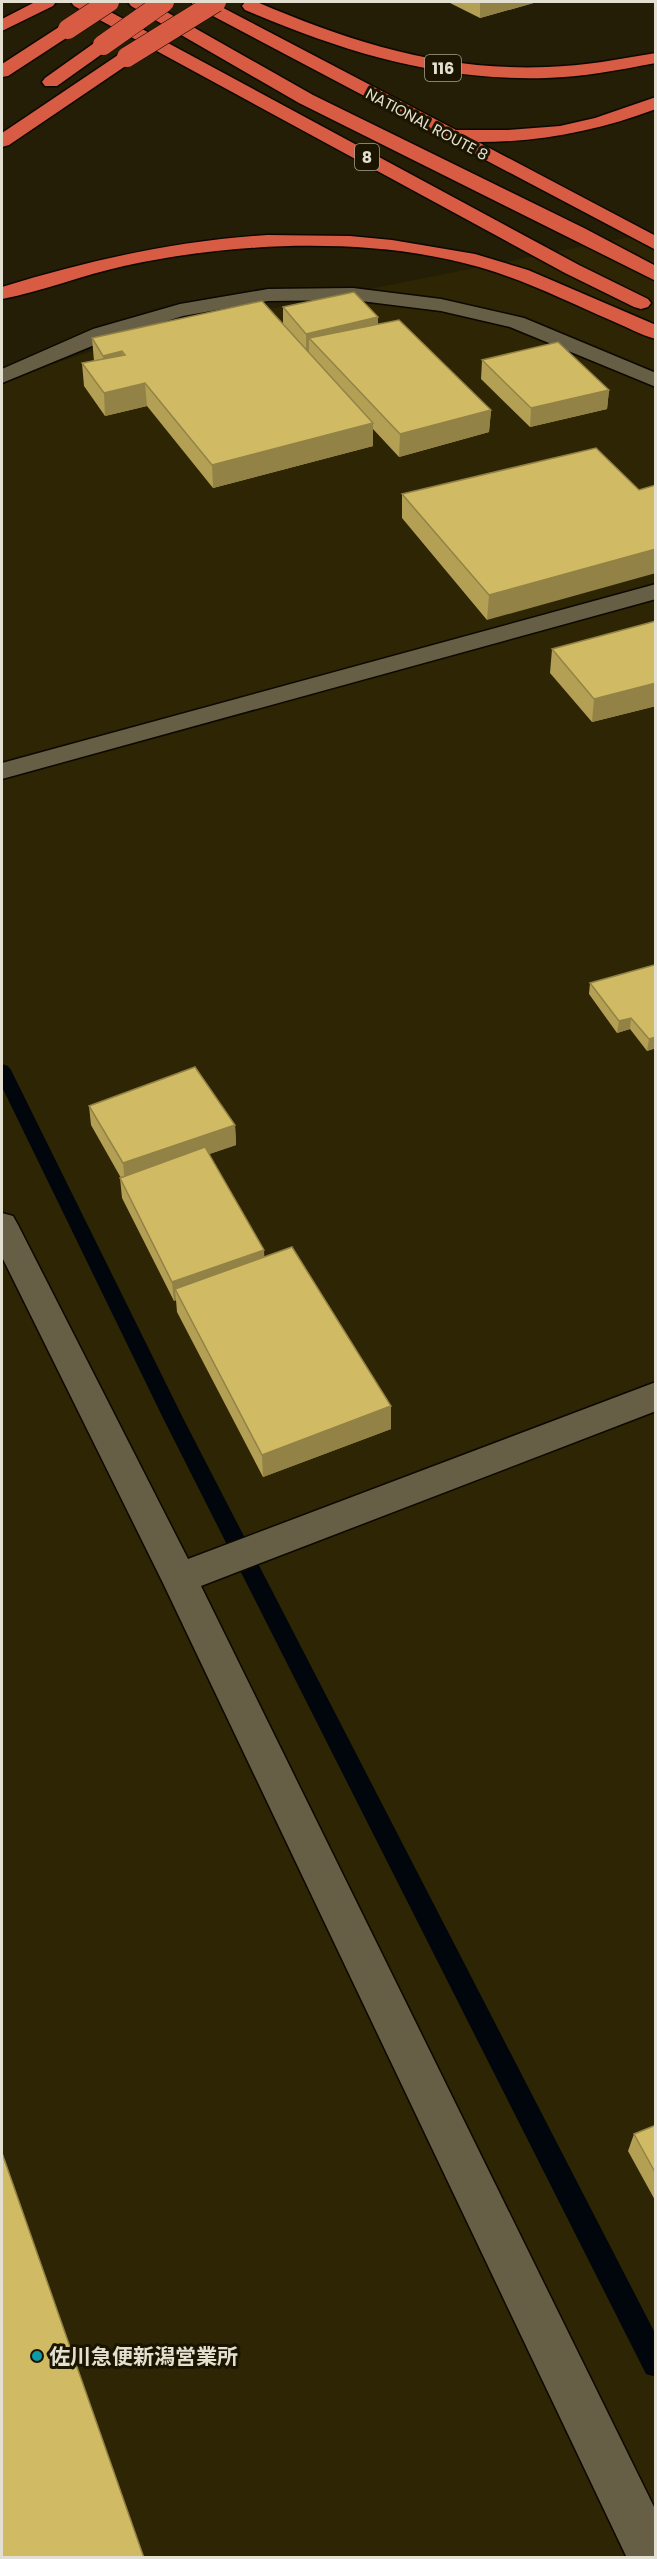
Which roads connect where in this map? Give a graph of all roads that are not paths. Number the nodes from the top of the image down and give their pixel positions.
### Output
1 (47, 2) edge
2 (80, 2) edge
3 (109, 2) edge
4 (138, 2) edge
5 (165, 2) edge
6 (200, 2) edge
7 (216, 2) edge
8 (241, 2) edge
9 (2, 26) edge
10 (656, 58) edge
11 (2, 72) edge
12 (39, 90) dead end
13 (306, 99) junction
14 (656, 102) edge
15 (448, 135) junction
16 (2, 141) edge
17 (656, 244) edge
18 (656, 275) edge
19 (2, 293) edge
20 (656, 311) edge
21 (656, 333) edge
22 (655, 355) edge
23 (627, 368) junction
24 (2, 377) edge
25 (656, 381) edge
26 (656, 591) edge
27 (2, 771) edge
28 (2, 1225) edge
29 (656, 1396) edge
30 (178, 1578) junction
31 (653, 2558) edge

1 - 9 highway
2 - 20 highway, 8
3 - 11 highway, bridge
4 - 13 highway, 8
5 - 12 highway, bridge
6 - 15 highway, NATIONAL ROUTE 8
7 - 16 highway, bridge
8 - 10 highway, 116
13 - 15 highway
13 - 18 highway, NATIONAL ROUTE 8 / 8
14 - 15 highway
15 - 17 highway, NATIONAL ROUTE 8
19 - 21 highway
22 - 23 street
23 - 24 street
23 - 25 street
26 - 27 street
28 - 30 street
29 - 30 street
30 - 31 street

